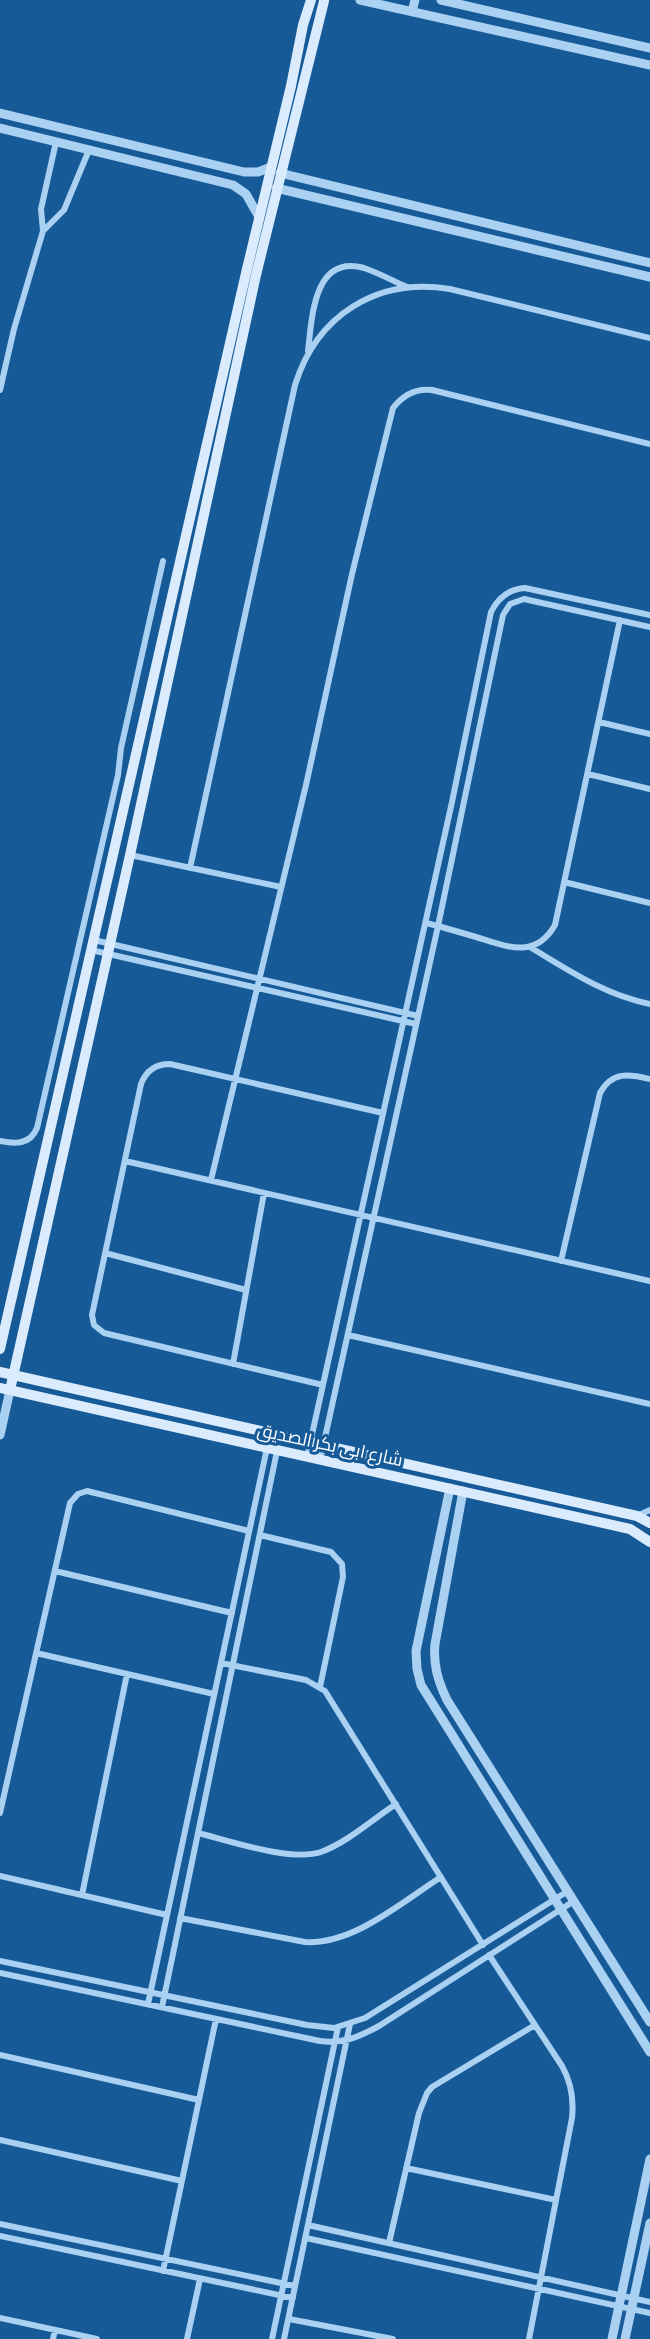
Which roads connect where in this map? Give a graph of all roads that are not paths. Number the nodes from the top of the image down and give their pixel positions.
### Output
1 (311, 0) edge
2 (324, 0) edge
3 (360, 0) edge
4 (415, 0) edge
5 (441, 0) edge
6 (412, 12) junction
7 (650, 48) edge
8 (650, 65) edge
9 (291, 86) junction
10 (303, 89) junction
11 (0, 113) edge
12 (0, 128) edge
13 (56, 142) junction
14 (89, 150) junction
15 (237, 170) junction
16 (276, 170) junction
17 (233, 185) junction
18 (276, 188) junction
19 (259, 217) junction
20 (44, 231) junction
21 (650, 263) edge
22 (251, 274) junction
23 (650, 277) edge
24 (408, 287) junction
25 (650, 338) edge
26 (307, 356) junction
27 (0, 390) edge
28 (650, 444) edge
29 (164, 561) dead end
30 (650, 615) edge
31 (620, 620) junction
32 (650, 627) edge
33 (599, 722) junction
34 (650, 734) edge
35 (588, 774) junction
36 (650, 789) edge
37 (130, 855) junction
38 (190, 868) junction
39 (564, 882) junction
40 (281, 887) junction
41 (650, 903) edge
42 (426, 922) junction
43 (438, 926) junction
44 (92, 945) junction
45 (530, 946) junction
46 (109, 949) junction
47 (259, 980) junction
48 (257, 988) junction
49 (650, 1004) edge
50 (406, 1013) junction
51 (418, 1016) junction
52 (404, 1022) junction
53 (416, 1024) junction
54 (235, 1079) junction
55 (650, 1079) edge
56 (384, 1113) junction
57 (0, 1141) edge
58 (125, 1161) junction
59 (211, 1180) junction
60 (264, 1193) junction
61 (361, 1215) junction
62 (374, 1218) junction
63 (105, 1253) junction
64 (561, 1261) junction
65 (650, 1281) edge
66 (246, 1290) junction
67 (348, 1335) junction
68 (0, 1349) edge
69 (233, 1364) junction
70 (0, 1372) edge
71 (14, 1375) junction
72 (323, 1385) junction
73 (5, 1389) edge
74 (650, 1404) edge
75 (0, 1435) edge
76 (310, 1442) junction
77 (324, 1444) junction
78 (272, 1449) junction
79 (307, 1457) junction
80 (320, 1460) junction
81 (450, 1488) junction
82 (463, 1491) junction
83 (650, 1510) edge
84 (637, 1516) junction
85 (650, 1523) edge
86 (249, 1531) junction
87 (260, 1535) junction
88 (650, 1542) edge
89 (55, 1571) junction
90 (232, 1613) junction
91 (36, 1653) junction
92 (221, 1662) junction
93 (233, 1665) junction
94 (128, 1674) junction
95 (320, 1687) junction
96 (214, 1694) junction
97 (396, 1804) junction
98 (0, 1813) edge
99 (198, 1833) junction
100 (0, 1876) edge
101 (441, 1877) junction
102 (568, 1891) junction
103 (82, 1895) junction
104 (555, 1899) junction
105 (574, 1901) junction
106 (561, 1909) junction
107 (167, 1915) junction
108 (180, 1918) junction
109 (483, 1945) junction
110 (489, 1955) junction
111 (0, 1961) edge
112 (0, 1973) edge
113 (151, 1992) junction
114 (164, 1995) junction
115 (148, 2004) junction
116 (162, 2007) junction
117 (216, 2019) junction
118 (650, 2022) edge
119 (350, 2024) junction
120 (535, 2025) junction
121 (338, 2027) junction
122 (347, 2041) junction
123 (335, 2042) junction
124 (650, 2052) edge
125 (0, 2055) edge
126 (200, 2100) junction
127 (0, 2140) edge
128 (650, 2159) edge
129 (406, 2168) junction
130 (182, 2181) junction
131 (556, 2200) junction
132 (650, 2223) edge
133 (0, 2224) edge
134 (308, 2225) junction
135 (0, 2236) edge
136 (306, 2238) junction
137 (389, 2243) junction
138 (166, 2259) junction
139 (163, 2271) junction
140 (541, 2276) junction
141 (200, 2279) junction
142 (284, 2284) junction
143 (296, 2286) junction
144 (539, 2288) junction
145 (621, 2295) junction
146 (281, 2296) junction
147 (293, 2298) junction
148 (634, 2298) junction
149 (650, 2302) edge
150 (619, 2306) junction
151 (632, 2309) junction
152 (650, 2313) edge
153 (0, 2318) edge
154 (289, 2319) junction
155 (55, 2330) junction
156 (365, 2336) edge
157 (53, 2339) edge
158 (97, 2339) edge
159 (187, 2339) edge
160 (272, 2339) edge
161 (284, 2339) edge
162 (393, 2339) edge
163 (529, 2339) edge
164 (612, 2339) edge
165 (625, 2339) edge

1 - 9 main road
2 - 10 main road
3 - 6 street
4 - 6 street
5 - 7 street
6 - 8 street
9 - 10 main road
9 - 16 main road
10 - 16 main road
11 - 15 street
12 - 13 street
13 - 14 street
13 - 20 street
14 - 17 street
14 - 20 street
15 - 16 street
15 - 17 street
16 - 18 main road
16 - 19 main road
16 - 21 street
17 - 19 street
18 - 22 main road
18 - 23 street
19 - 22 main road
20 - 27 street
22 - 37 main road
22 - 44 main road
24 - 25 street
24 - 26 street
24 - 26 street
26 - 38 street
28 - 40 street
29 - 57 street
30 - 42 street
31 - 32 street
31 - 33 street
31 - 43 street
33 - 34 street
33 - 35 street
35 - 36 street
35 - 39 street
37 - 38 street
37 - 46 main road
38 - 40 street
39 - 41 street
39 - 45 street
40 - 47 street
42 - 43 street
42 - 50 street
43 - 45 street
43 - 51 street
44 - 46 street
44 - 46 street
44 - 68 main road
45 - 49 street
46 - 47 street
46 - 48 street
46 - 71 main road
47 - 48 street
47 - 50 street
48 - 52 street
48 - 54 street
50 - 51 street
50 - 52 street
51 - 53 street
52 - 53 street
52 - 56 street
53 - 62 street
54 - 56 street
54 - 58 street
54 - 59 street
55 - 64 street
56 - 61 street
58 - 59 street
58 - 63 street
59 - 60 street
60 - 61 street
60 - 66 street
61 - 62 street
61 - 72 street
62 - 64 street
62 - 67 street
63 - 66 street
63 - 69 street
64 - 65 street
66 - 69 street
67 - 74 street
67 - 77 street
69 - 72 street
70 - 71 main road, شارع ابى بكر الصديق
71 - 73 main road
71 - 76 main road, شارع ابى بكر الصديق
72 - 76 street
73 - 75 street
73 - 78 main road, شارع ابى بكر الصديق
76 - 77 main road, شارع ابى بكر الصديق
76 - 79 street
77 - 80 street
77 - 84 main road, شارع ابى بكر الصديق
78 - 79 main road, شارع ابى بكر الصديق
78 - 86 street
78 - 87 street
79 - 80 main road, شارع ابى بكر الصديق
80 - 81 main road, شارع ابى بكر الصديق
81 - 82 main road, شارع ابى بكر الصديق
81 - 104 street
82 - 88 main road, شارع ابى بكر الصديق
82 - 102 street
83 - 84 street
84 - 85 main road, شارع ابى بكر الصديق
86 - 89 street
86 - 90 street
87 - 93 street
87 - 95 street
89 - 90 street
89 - 91 street
90 - 92 street
91 - 94 street
91 - 98 street
92 - 93 street
92 - 96 street
93 - 95 street
93 - 99 street
94 - 96 street
94 - 103 street
95 - 97 street
96 - 107 street
97 - 99 street
97 - 101 street
99 - 108 street
100 - 103 street
101 - 108 street
101 - 109 street
102 - 104 street
102 - 105 street
103 - 107 street
104 - 106 street
104 - 109 street
105 - 106 street
105 - 118 street
106 - 110 street
106 - 124 street
107 - 113 street
108 - 114 street
109 - 119 street
110 - 120 street
110 - 122 street
111 - 113 street
112 - 115 street
113 - 114 street
113 - 115 street
114 - 116 street
114 - 121 street
115 - 116 street
116 - 117 street
117 - 123 street
117 - 126 street
119 - 121 street
119 - 122 street
120 - 129 street
120 - 131 street
121 - 123 street
122 - 123 street
122 - 134 street
123 - 142 street
125 - 126 street
126 - 130 street
127 - 130 street
128 - 145 street
129 - 131 street
129 - 137 street
130 - 138 street
131 - 140 street
132 - 148 street
133 - 138 street
134 - 136 street
134 - 137 street
135 - 139 street
136 - 143 street
136 - 144 street
137 - 140 street
138 - 139 street
138 - 142 street
139 - 141 street
140 - 144 street
140 - 145 street
141 - 146 street
141 - 159 street
142 - 143 street
142 - 146 street
143 - 147 street
144 - 150 street
144 - 163 street
145 - 148 street
145 - 150 street
146 - 147 street
146 - 160 street
147 - 154 street
148 - 149 street
148 - 151 street
150 - 151 street
150 - 164 street
151 - 152 street
151 - 165 street
153 - 155 street
154 - 156 street
154 - 161 street
155 - 157 street
155 - 158 street
156 - 162 street

